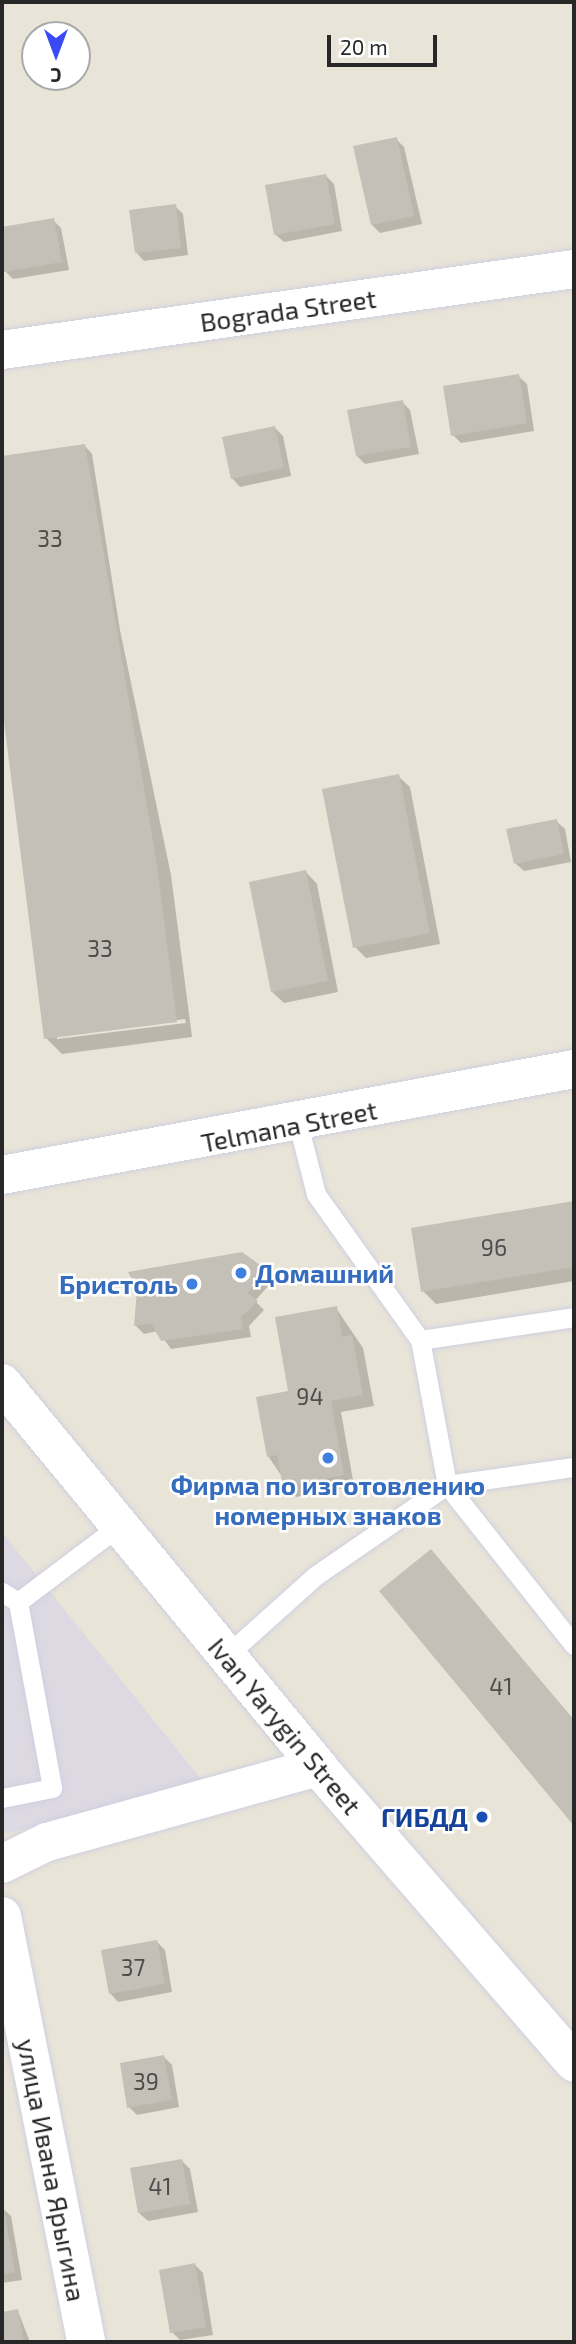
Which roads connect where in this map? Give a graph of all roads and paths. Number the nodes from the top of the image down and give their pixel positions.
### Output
1 (574, 269) edge
2 (2, 350) edge
3 (574, 1069) edge
4 (298, 1124) junction
5 (2, 1175) edge
6 (574, 1317) edge
7 (419, 1340) junction
8 (2, 1383) edge
9 (574, 1468) edge
10 (447, 1485) junction
11 (119, 1526) junction
12 (10, 1597) edge
13 (574, 1645) edge
14 (227, 1655) junction
15 (318, 1768) junction
16 (2, 1798) edge
17 (2, 1864) edge
18 (2, 1916) edge
19 (574, 2063) edge
20 (86, 2342) edge

1 - 2 street, Bograda Street
3 - 4 street, Telmana Street
4 - 5 street, Telmana Street
4 - 7 lane
6 - 7 lane
7 - 10 lane
8 - 11 street, Ivan Yarygin Street
9 - 10 lane
10 - 13 lane
10 - 14 lane
11 - 12 lane
11 - 14 street, Ivan Yarygin Street
12 - 16 lane
14 - 15 street, Ivan Yarygin Street
15 - 17 street
15 - 19 street, Ivan Yarygin Street
18 - 20 street, улица Ивана Ярыгина

